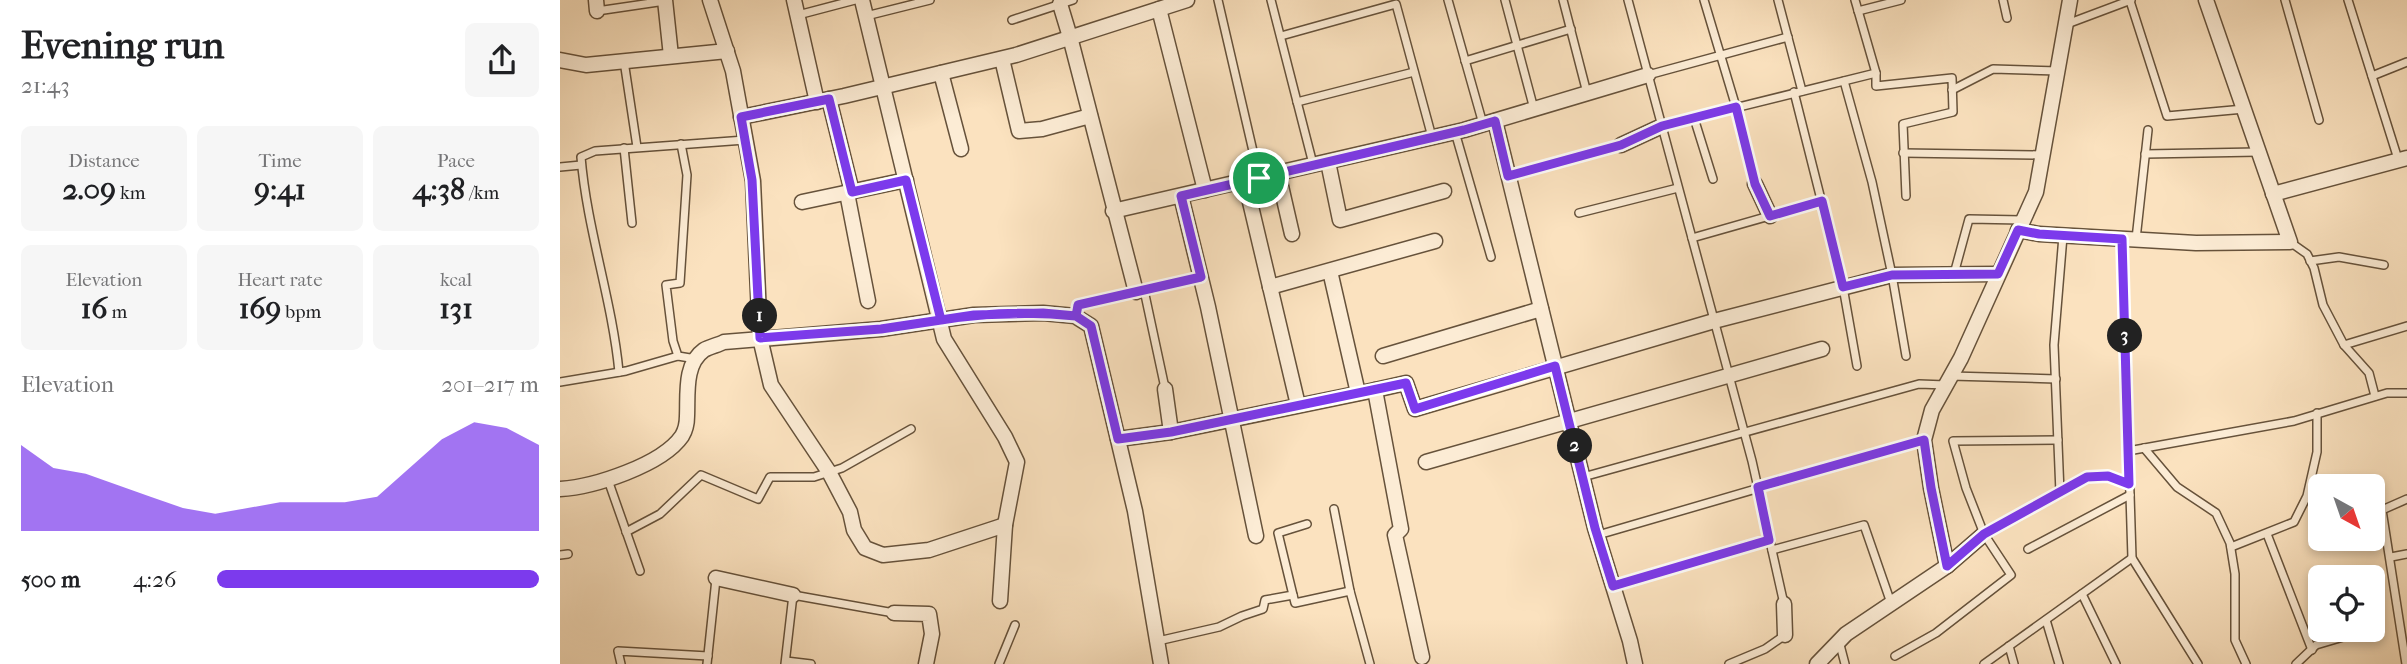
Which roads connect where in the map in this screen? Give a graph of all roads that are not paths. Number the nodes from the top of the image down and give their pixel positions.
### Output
1 (665, 0) edge
2 (710, 0) edge
3 (794, 0) edge
4 (855, 0) edge
5 (862, 0) edge
6 (930, 0) edge
7 (1040, 0) edge
8 (1187, 0) edge
9 (1218, 0) edge
10 (1271, 0) edge
11 (1448, 0) edge
12 (1505, 0) edge
13 (1563, 0) edge
14 (1628, 0) edge
15 (1704, 0) edge
16 (1778, 0) edge
17 (1855, 0) edge
18 (1901, 0) edge
19 (2003, 0) edge
20 (2070, 0) edge
21 (2131, 0) edge
22 (2206, 0) edge
23 (2285, 0) edge
24 (2348, 0) edge
25 (1066, 2) edge
26 (1158, 4) edge
27 (596, 5) edge
28 (1043, 10) junction
29 (1858, 11) junction
30 (797, 16) junction
31 (866, 16) junction
32 (2007, 18) dead end
33 (1012, 20) dead end
34 (2066, 24) junction
35 (1571, 29) junction
36 (1281, 36) junction
37 (1070, 37) junction
38 (1788, 37) junction
39 (1517, 46) junction
40 (727, 51) junction
41 (671, 56) junction
42 (1720, 56) junction
43 (1002, 59) junction
44 (560, 60) edge
45 (624, 61) junction
46 (1465, 61) junction
47 (2407, 62) edge
48 (2058, 71) junction
49 (1414, 72) junction
50 (941, 73) junction
51 (1876, 73) junction
52 (1648, 75) junction
53 (2372, 76) junction
54 (1844, 80) junction
55 (883, 87) junction
56 (1952, 90) junction
57 (1798, 92) junction
58 (1588, 93) junction
59 (823, 100) junction
60 (1297, 102) junction
61 (1736, 107) junction
62 (2244, 109) junction
63 (1534, 110) junction
64 (1090, 116) junction
65 (741, 117) junction
66 (1694, 118) junction
67 (2319, 120) dead end
68 (1489, 123) junction
69 (1662, 126) junction
70 (2148, 130) dead end
71 (1455, 132) junction
72 (1432, 138) junction
73 (745, 140) junction
74 (681, 144) junction
75 (1621, 145) joint
76 (637, 147) junction
77 (624, 148) junction
78 (961, 149) dead end
79 (2258, 152) junction
80 (1903, 153) junction
81 (2145, 154) junction
82 (2043, 155) junction
83 (2403, 159) edge
84 (1321, 164) junction
85 (581, 165) junction
86 (560, 167) edge
87 (1278, 173) junction
88 (1508, 176) junction
89 (1252, 179) junction
90 (1713, 179) dead end
91 (906, 180) junction
92 (1755, 184) joint
93 (1678, 188) junction
94 (1205, 190) junction
95 (1444, 191) dead end
96 (849, 192) junction
97 (2273, 194) junction
98 (1181, 196) junction
99 (1906, 196) dead end
100 (1822, 201) junction
101 (803, 202) dead end
102 (1113, 211) junction
103 (1578, 213) dead end
104 (1770, 216) junction
105 (632, 223) dead end
106 (2021, 225) junction
107 (1292, 233) dead end
108 (2063, 235) junction
109 (1692, 238) junction
110 (2129, 239) junction
111 (1435, 241) dead end
112 (2290, 242) junction
113 (1491, 257) dead end
114 (2310, 261) junction
115 (2384, 265) dead end
116 (1330, 271) junction
117 (1998, 274) junction
118 (1892, 275) junction
119 (1954, 275) junction
120 (1201, 277) junction
121 (1843, 287) junction
122 (1270, 288) junction
123 (1140, 291) junction
124 (868, 301) dead end
125 (1541, 309) junction
126 (1076, 316) junction
127 (941, 320) junction
128 (1714, 321) junction
129 (2407, 326) edge
130 (760, 338) junction
131 (2344, 345) junction
132 (1822, 349) dead end
133 (678, 356) junction
134 (1383, 356) dead end
135 (1906, 356) dead end
136 (696, 359) junction
137 (1555, 366) junction
138 (1857, 366) dead end
139 (619, 372) junction
140 (1729, 377) junction
141 (2056, 379) junction
142 (1949, 381) junction
143 (560, 382) edge
144 (1166, 389) joint
145 (1375, 390) junction
146 (1358, 393) junction
147 (2407, 393) edge
148 (2375, 397) junction
149 (1298, 405) junction
150 (2317, 414) junction
151 (1231, 419) junction
152 (1569, 421) junction
153 (911, 429) dead end
154 (1744, 431) junction
155 (1171, 432) junction
156 (1118, 439) junction
157 (1924, 440) junction
158 (2058, 440) junction
159 (2144, 448) junction
160 (2128, 451) junction
161 (1426, 462) dead end
162 (829, 472) junction
163 (1583, 477) junction
164 (608, 480) junction
165 (2129, 484) junction
166 (1758, 487) junction
167 (560, 489) edge
168 (2060, 493) junction
169 (2130, 495) junction
170 (2407, 499) edge
171 (1334, 509) dead end
172 (1307, 524) dead end
173 (1004, 525) junction
174 (626, 532) junction
175 (1984, 534) junction
176 (2267, 534) junction
177 (1598, 535) junction
178 (1256, 536) dead end
179 (1769, 540) junction
180 (2231, 547) junction
181 (2028, 549) dead end
182 (1772, 550) junction
183 (2407, 554) edge
184 (2391, 557) junction
185 (2132, 558) junction
186 (1947, 566) junction
187 (640, 571) dead end
188 (716, 578) joint
189 (1613, 586) junction
190 (1350, 591) junction
191 (2082, 594) junction
192 (793, 595) junction
193 (1293, 595) junction
194 (1000, 601) dead end
195 (1784, 604) joint
196 (1891, 604) junction
197 (894, 613) joint
198 (2046, 620) junction
199 (1015, 625) dead end
200 (1785, 635) joint
201 (1157, 641) junction
202 (1839, 641) junction
203 (2328, 642) edge
204 (2009, 646) junction
205 (2312, 650) junction
206 (1895, 656) dead end
207 (1422, 657) dead end
208 (707, 660) edge
209 (786, 662) edge
210 (621, 664) edge
211 (811, 664) edge
212 (926, 664) edge
213 (999, 664) edge
214 (1161, 664) edge
215 (1370, 664) edge
216 (1635, 664) edge
217 (1729, 664) edge
218 (1816, 664) edge
219 (1845, 664) edge
220 (1984, 664) edge
221 (2014, 664) edge
222 (2059, 664) edge
223 (2116, 664) edge
224 (2198, 664) edge
225 (2246, 664) edge
226 (2296, 664) edge
227 (2406, 664) edge

1 - 27 lane
1 - 41 street
2 - 40 street
3 - 30 street
4 - 30 lane
5 - 31 street
6 - 31 lane
7 - 28 lane
8 - 26 street
9 - 89 lane
10 - 36 lane
11 - 46 lane
12 - 39 lane
13 - 35 lane
14 - 52 lane
15 - 42 lane
16 - 38 lane
17 - 29 lane
18 - 29 lane
19 - 32 lane
20 - 34 street
21 - 34 lane
21 - 62 lane
22 - 62 street
23 - 67 lane
24 - 53 lane
25 - 28 lane
25 - 37 street
26 - 37 street
26 - 94 street
28 - 33 lane
29 - 51 lane
30 - 59 street
31 - 55 street
34 - 48 street
35 - 39 lane
35 - 58 lane
36 - 49 lane
36 - 60 lane
37 - 43 street
37 - 64 street
38 - 42 lane
38 - 57 lane
39 - 46 lane
39 - 63 lane
40 - 41 street
40 - 65 street
41 - 45 street
42 - 52 lane
42 - 61 lane
43 - 50 street
43 - 64 street
44 - 45 street
45 - 76 lane
46 - 68 lane
47 - 53 lane
48 - 56 lane
48 - 82 street
49 - 60 lane
49 - 72 lane
50 - 55 street
50 - 78 street
51 - 54 lane
51 - 56 lane
52 - 58 street
52 - 69 lane
53 - 83 lane
54 - 57 lane
54 - 118 lane
55 - 59 street
55 - 91 street
56 - 80 lane
57 - 61 lane
57 - 100 lane
58 - 63 street
59 - 65 street
59 - 96 street
60 - 84 lane
61 - 66 lane
61 - 92 lane
62 - 79 street
63 - 68 street
64 - 102 street
65 - 73 street
66 - 69 lane
66 - 90 lane
68 - 71 street
68 - 88 street
69 - 75 street
69 - 93 lane
70 - 81 lane
71 - 72 street
71 - 113 lane
72 - 84 street
73 - 74 lane
73 - 130 street
74 - 76 lane
74 - 133 lane
75 - 88 lane
76 - 77 lane
77 - 85 lane
77 - 105 lane
79 - 81 lane
79 - 97 street
80 - 82 lane
80 - 99 lane
81 - 110 lane
82 - 106 street
83 - 97 street
84 - 87 street
84 - 95 street
85 - 86 lane
85 - 139 lane
87 - 89 street
87 - 107 street
88 - 125 street
89 - 94 street
89 - 122 street
91 - 96 street
91 - 127 street
92 - 104 street
93 - 103 lane
93 - 109 lane
94 - 98 street
96 - 101 street
96 - 124 street
97 - 112 street
98 - 102 street
98 - 120 street
100 - 104 lane
100 - 121 lane
102 - 123 street
104 - 109 lane
106 - 108 street
106 - 117 street
106 - 119 lane
108 - 110 street
108 - 141 lane
109 - 128 lane
110 - 112 street
110 - 160 lane
111 - 116 street
112 - 114 lane
114 - 115 lane
114 - 131 lane
116 - 122 street
116 - 146 street
117 - 119 street
117 - 142 street
118 - 119 street
118 - 121 street
118 - 135 lane
120 - 123 lane
120 - 151 street
121 - 128 street
121 - 138 lane
122 - 149 street
123 - 126 lane
123 - 144 lane
125 - 134 street
125 - 137 street
126 - 127 street
126 - 156 street
127 - 130 street
127 - 173 street
128 - 137 street
128 - 140 lane
129 - 131 lane
130 - 136 street
130 - 162 street
131 - 148 lane
132 - 140 street
133 - 136 lane
133 - 139 lane
136 - 164 street
137 - 145 street
137 - 152 street
139 - 143 lane
140 - 152 street
140 - 154 lane
141 - 142 lane
141 - 158 lane
142 - 154 lane
142 - 157 street
144 - 155 street
145 - 146 street
145 - 207 street
146 - 149 street
147 - 148 lane
148 - 150 lane
149 - 151 street
150 - 159 lane
150 - 176 lane
151 - 155 street
151 - 178 street
152 - 161 street
152 - 163 street
153 - 162 lane
154 - 163 lane
154 - 166 lane
155 - 156 street
156 - 201 street
157 - 166 lane
157 - 186 street
158 - 168 lane
158 - 175 lane
159 - 160 lane
159 - 180 lane
160 - 165 lane
162 - 173 street
162 - 174 lane
163 - 177 street
164 - 167 street
164 - 174 lane
165 - 168 lane
165 - 169 lane
166 - 177 lane
166 - 179 lane
168 - 175 lane
169 - 181 lane
169 - 185 lane
170 - 184 lane
171 - 190 lane
172 - 193 lane
173 - 194 street
174 - 187 lane
175 - 186 street
175 - 206 lane
176 - 180 lane
176 - 205 lane
177 - 189 street
179 - 182 lane
179 - 189 lane
180 - 225 lane
182 - 195 lane
182 - 196 lane
183 - 184 lane
184 - 227 lane
185 - 191 lane
185 - 224 lane
186 - 196 street
188 - 192 street
188 - 208 lane
189 - 216 street
190 - 193 lane
190 - 215 lane
191 - 198 lane
191 - 223 lane
192 - 197 lane
192 - 209 lane
193 - 201 lane
195 - 200 street
196 - 202 street
197 - 212 street
198 - 204 lane
198 - 222 lane
199 - 213 lane
200 - 217 lane
201 - 214 street
202 - 218 street
202 - 219 lane
203 - 205 lane
204 - 220 lane
204 - 221 lane
205 - 226 lane
208 - 210 lane
209 - 211 lane

